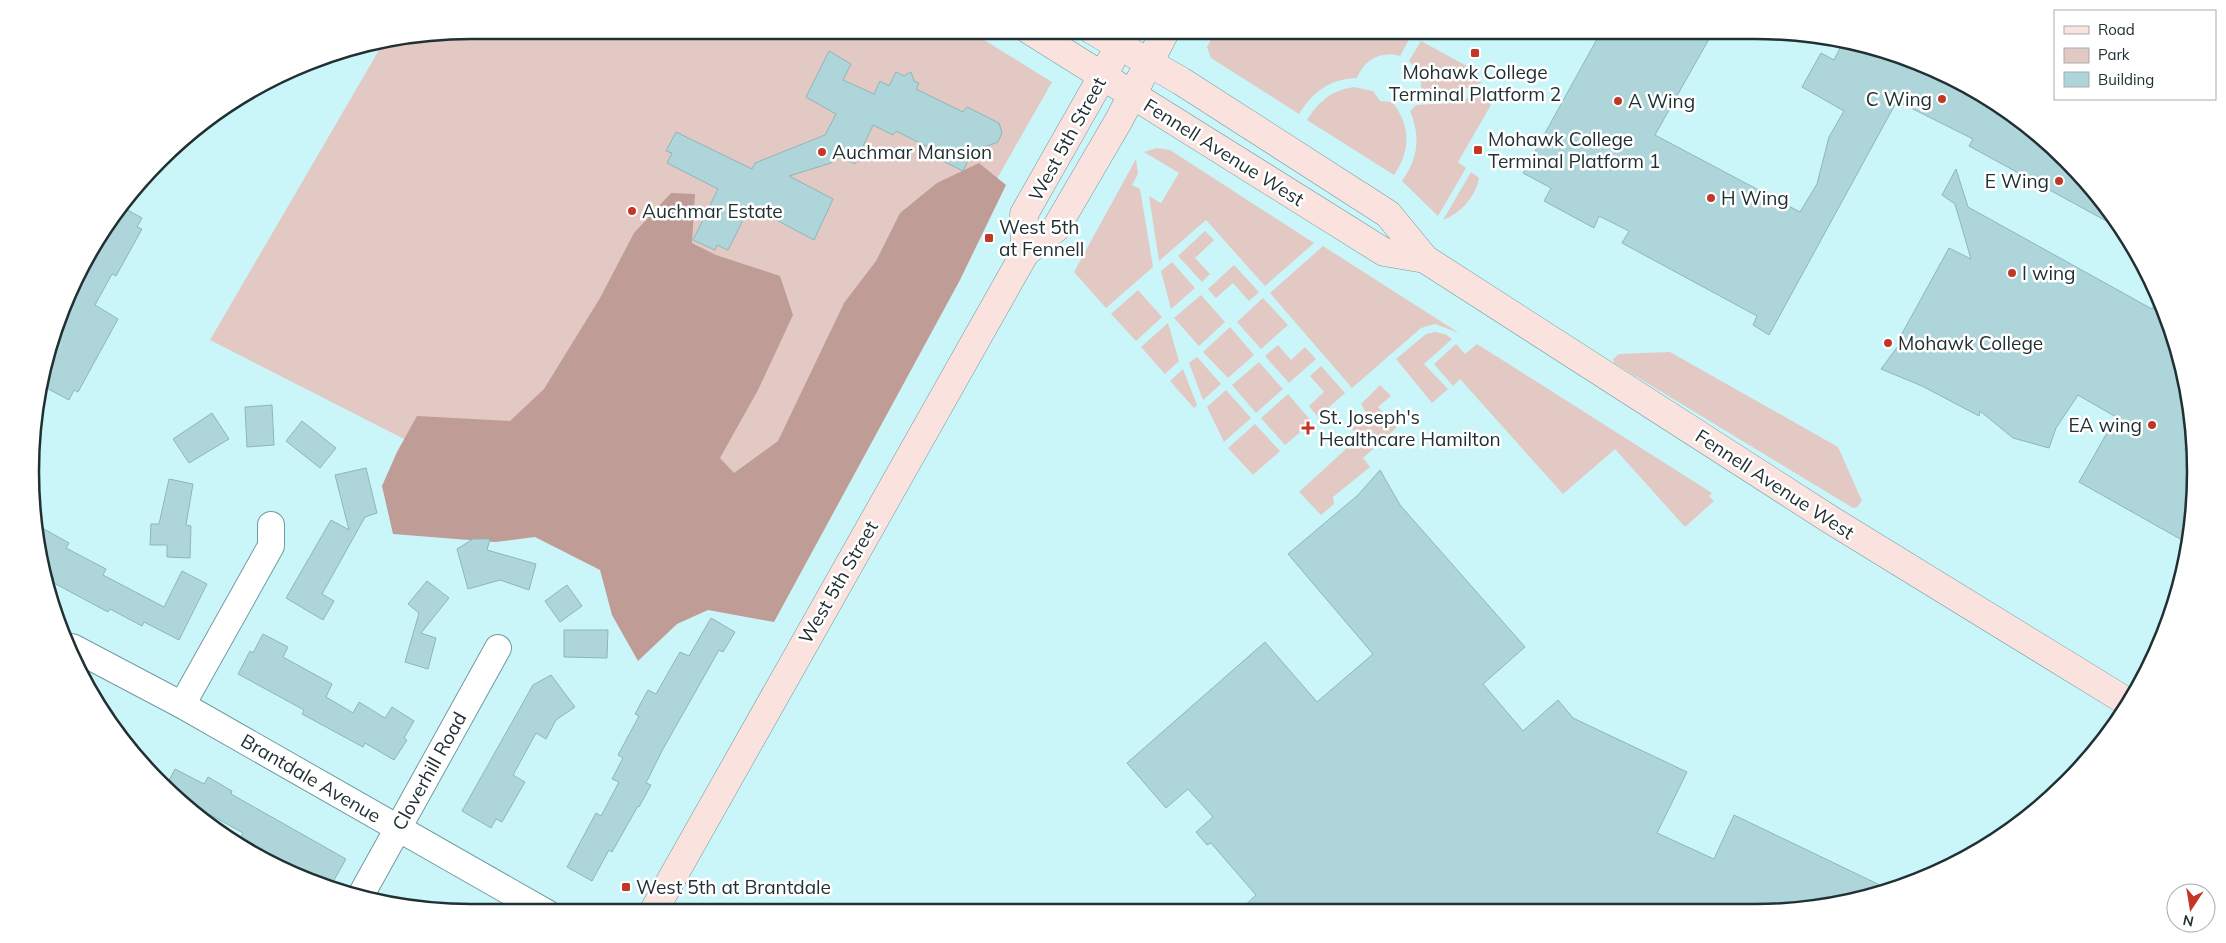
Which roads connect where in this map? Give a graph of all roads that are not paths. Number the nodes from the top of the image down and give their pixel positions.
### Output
1 (1044, 39) edge
2 (1123, 39) edge
3 (1125, 39) edge
4 (1161, 39) edge
5 (1148, 64) junction
6 (1102, 75) junction
7 (1132, 94) junction
8 (1025, 253) junction
9 (1425, 259) junction
10 (271, 525) dead end
11 (498, 648) dead end
12 (77, 650) edge
13 (2123, 698) edge
14 (182, 705) junction
15 (398, 828) junction
16 (363, 891) edge
17 (531, 904) edge
18 (658, 904) edge

1 - 6 main road, Fennell Avenue West
2 - 6 main road, West 5th Street
3 - 5 main road, Fennell Avenue West
4 - 5 main road, West 5th Street
5 - 7 main road, West 5th Street
5 - 9 main road, Fennell Avenue West
6 - 7 main road, Fennell Avenue West
6 - 8 main road, West 5th Street
7 - 8 main road, West 5th Street
7 - 9 main road, Fennell Avenue West
8 - 18 main road, West 5th Street
9 - 13 main road, Fennell Avenue West
10 - 14 street
11 - 15 street, Cloverhill Road
12 - 14 street, Brantdale Avenue
14 - 15 street, Brantdale Avenue
15 - 16 street, Cloverhill Road
15 - 17 street, Brantdale Avenue

